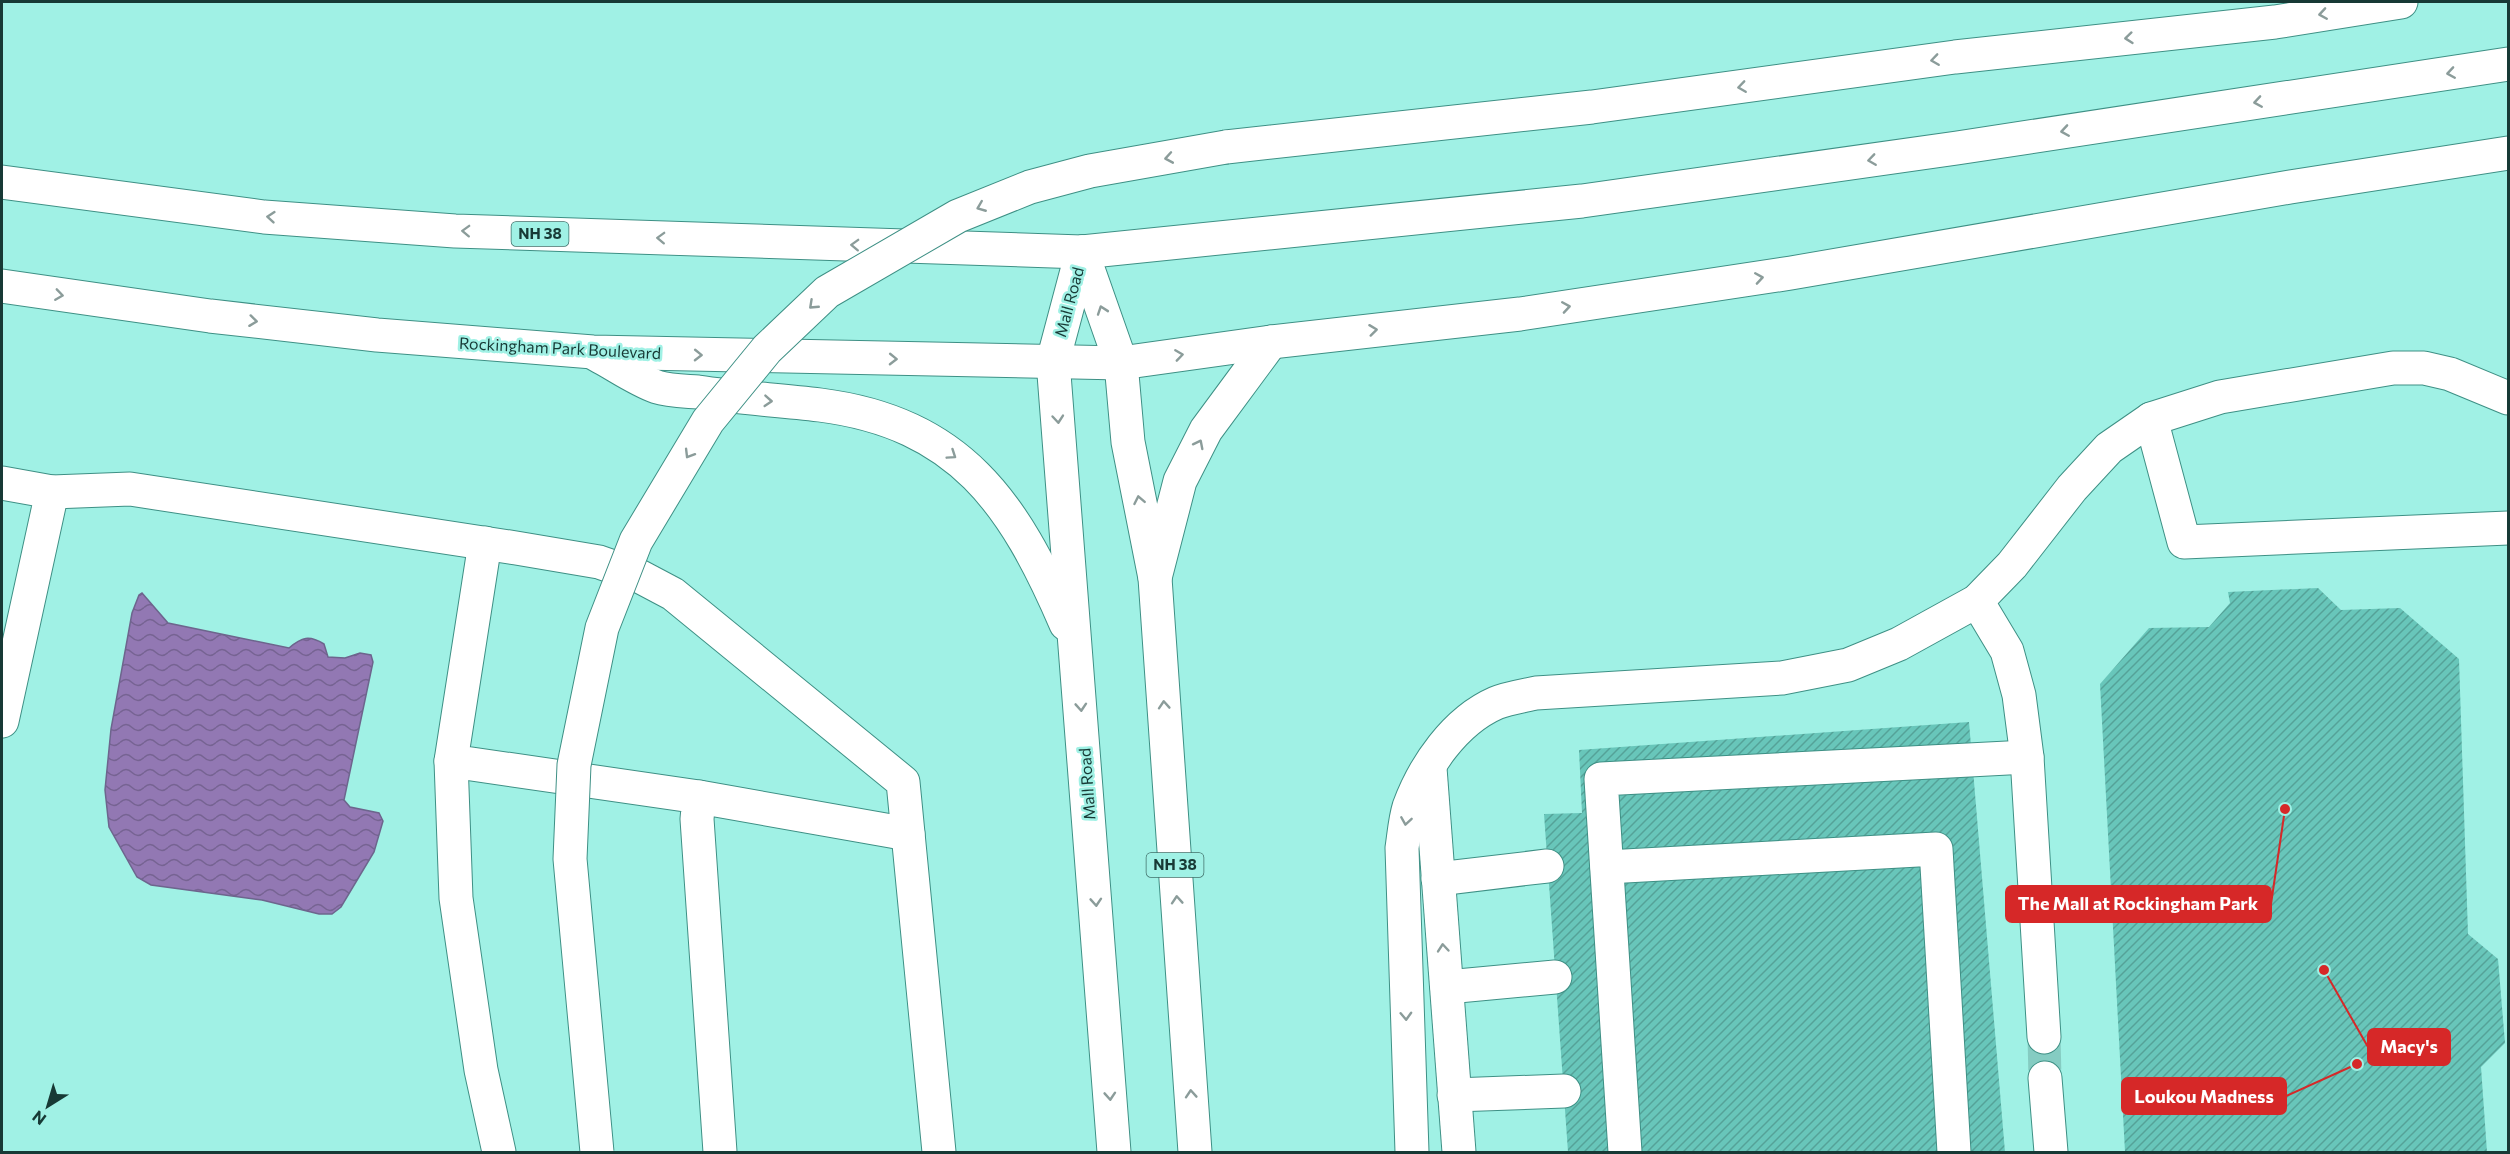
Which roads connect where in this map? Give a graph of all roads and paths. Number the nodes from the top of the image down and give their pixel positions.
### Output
1 (2401, 2) edge
2 (2508, 64) edge
3 (2508, 153) edge
4 (2, 182) edge
5 (1082, 252) junction
6 (2, 286) edge
7 (1271, 342) junction
8 (593, 352) junction
9 (1053, 361) junction
10 (1121, 363) junction
11 (2508, 398) edge
12 (2151, 419) junction
13 (2, 483) edge
14 (52, 492) junction
15 (2508, 528) edge
16 (485, 543) junction
17 (1155, 578) junction
18 (1977, 601) junction
19 (1077, 649) junction
20 (2, 721) edge
21 (2027, 757) junction
22 (451, 761) junction
23 (1430, 768) junction
24 (699, 797) junction
25 (908, 834) junction
26 (1547, 866) dead end
27 (1607, 867) junction
28 (1438, 879) junction
29 (1555, 977) dead end
30 (1447, 987) junction
31 (2044, 1037) tunnel mouth
32 (2045, 1078) tunnel mouth
33 (1563, 1091) dead end
34 (1454, 1095) junction
35 (499, 1152) edge
36 (597, 1152) edge
37 (720, 1152) edge
38 (939, 1152) edge
39 (1114, 1152) edge
40 (1195, 1152) edge
41 (1412, 1152) edge
42 (1458, 1152) edge
43 (1625, 1152) edge
44 (1954, 1152) edge
45 (2051, 1152) edge

1 -> 36 main road, bridge
2 -> 5 main road
7 -> 3 main road, Rockingham Park Boulevard
5 -> 4 main road, NH 38
5 - 9 main road, Mall Road
10 -> 5 main road, Mall Road / NH 38
6 -> 8 main road, Rockingham Park Boulevard
10 -> 7 main road, Rockingham Park Boulevard
17 -> 7 main road
8 -> 9 main road, Rockingham Park Boulevard
8 -> 19 main road
9 - 10 main road, Rockingham Park Boulevard
9 -> 19 main road, Mall Road
17 -> 10 main road, Mall Road / NH 38
11 - 12 main road
12 - 15 main road
12 - 18 main road
13 - 14 main road
14 - 16 main road
14 - 20 main road
16 - 22 main road
16 - 25 main road
40 -> 17 main road, Mall Road / NH 38
18 - 21 main road
18 - 23 main road
19 -> 39 main road, Mall Road
21 - 27 main road
21 - 31 main road
22 - 24 main road
22 - 35 main road
23 - 28 main road
23 -> 41 main road
24 - 25 main road
24 - 37 main road
25 - 38 main road
26 - 28 main road
27 - 43 main road
27 - 44 main road
30 -> 28 main road
29 - 30 main road
30 - 34 main road
32 - 45 main road
33 - 34 main road
34 - 42 main road

